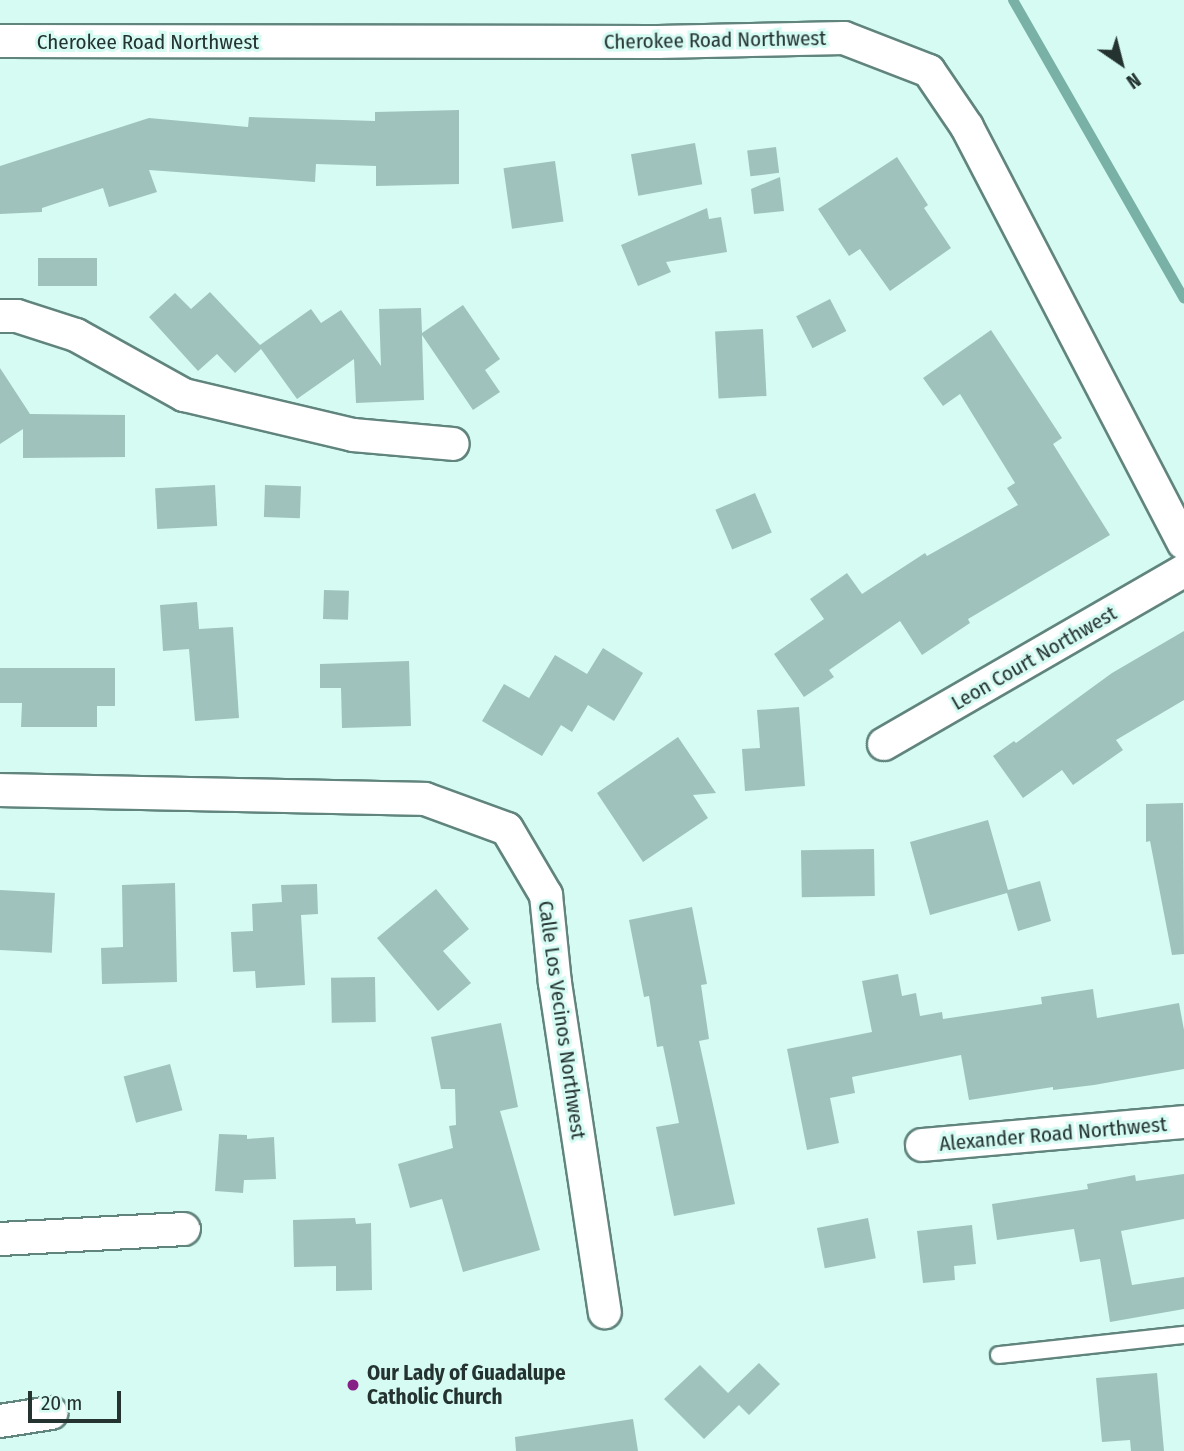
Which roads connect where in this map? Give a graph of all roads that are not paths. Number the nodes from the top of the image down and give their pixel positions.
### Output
1 (0, 41) edge
2 (0, 316) edge
3 (453, 444) dead end
4 (1184, 543) edge
5 (1184, 571) edge
6 (884, 744) dead end
7 (0, 790) edge
8 (1184, 1122) edge
9 (922, 1145) dead end
10 (184, 1229) dead end
11 (0, 1238) edge
12 (605, 1312) dead end
13 (1184, 1335) edge
14 (999, 1355) dead end
15 (51, 1413) dead end
16 (0, 1420) edge

1 - 4 street, Cherokee Road Northwest
2 - 3 street
5 - 6 street, Leon Court Northwest
7 - 12 street, Calle Los Vecinos Northwest
8 - 9 street, Alexander Road Northwest
10 - 11 street
13 - 14 lane
15 - 16 street

